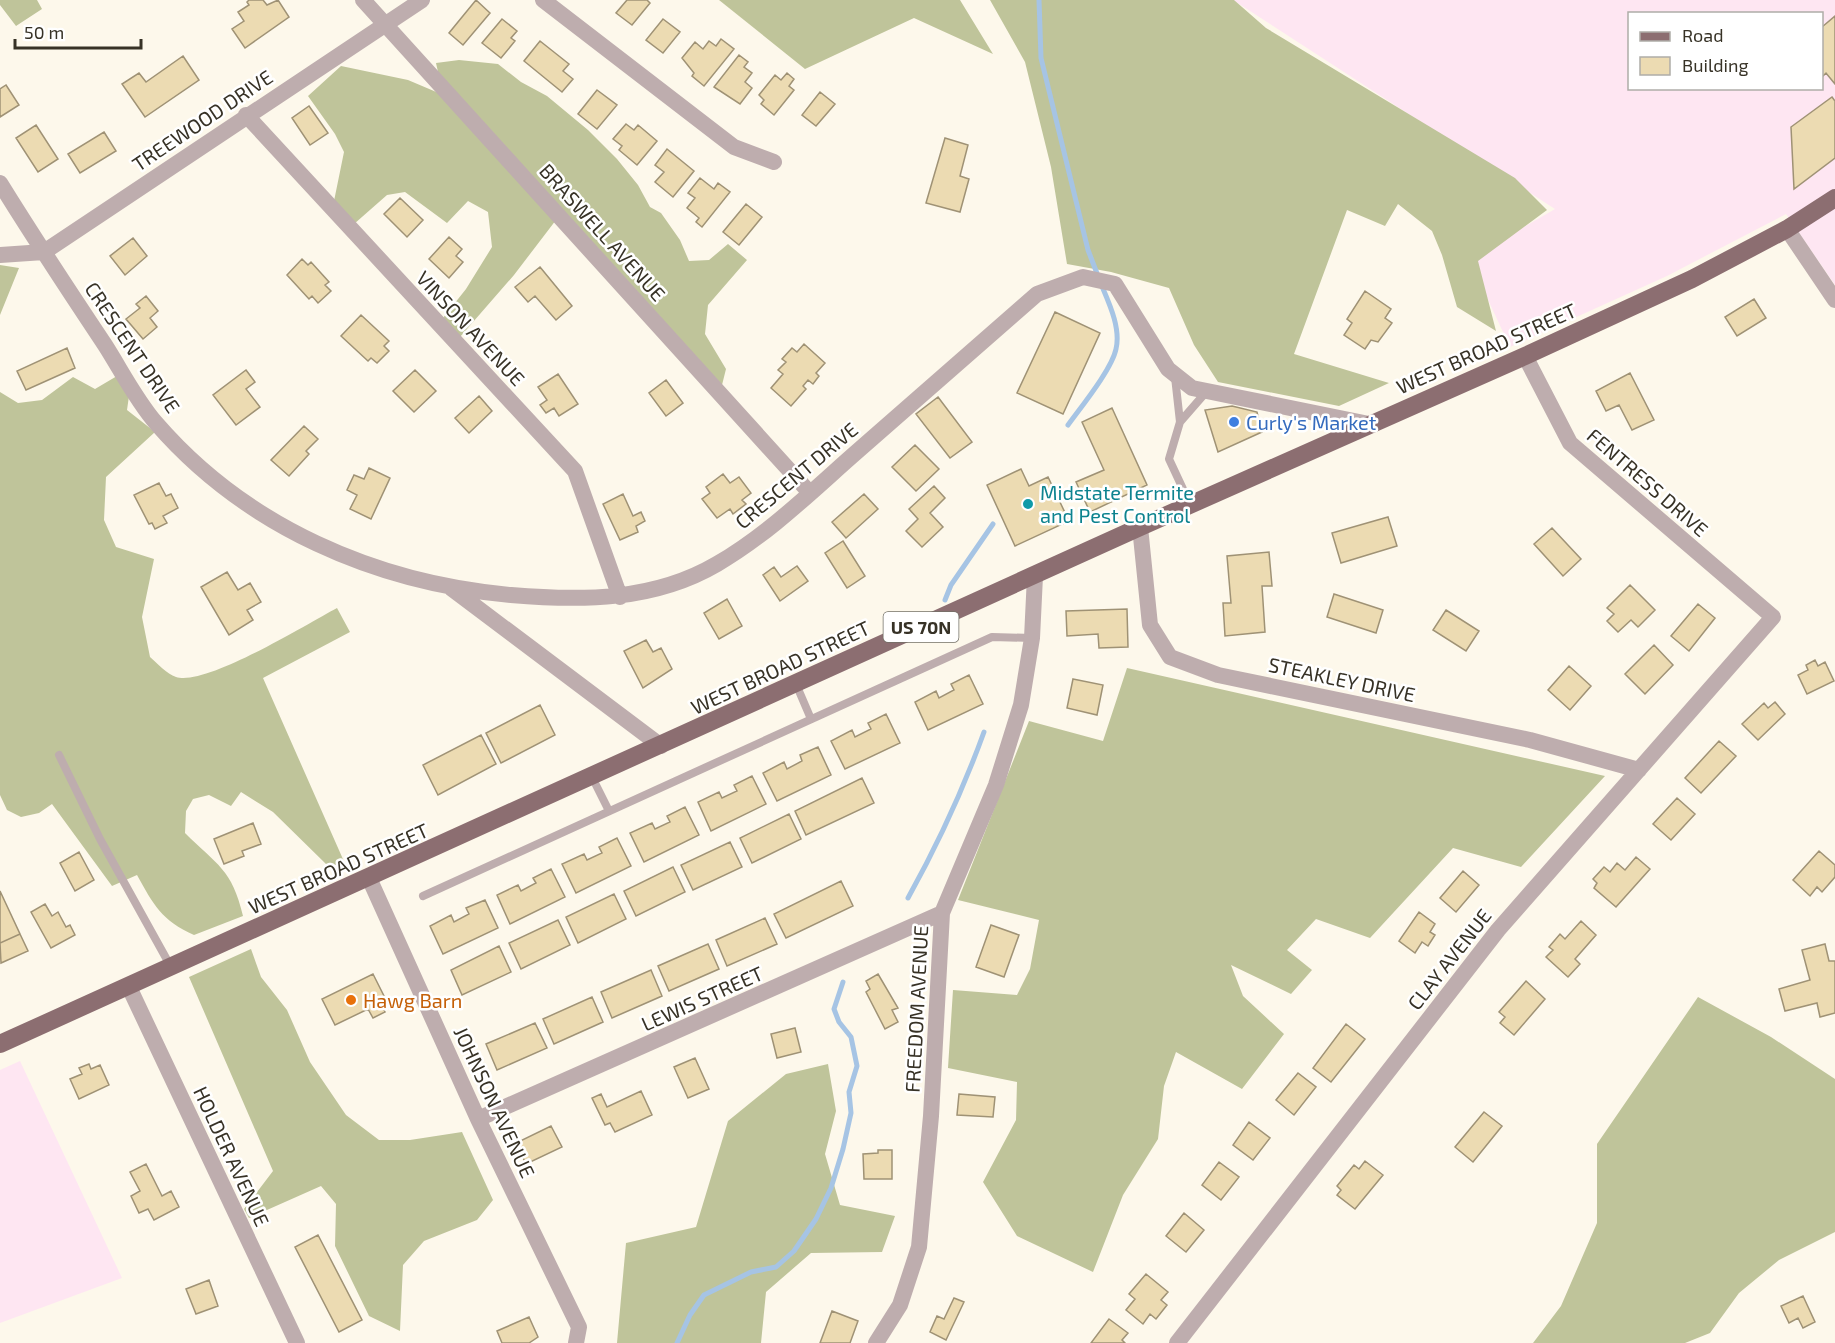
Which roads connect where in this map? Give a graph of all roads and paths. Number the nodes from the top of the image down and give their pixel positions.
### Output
1 (363, 0) edge
2 (422, 0) edge
3 (543, 0) edge
4 (386, 25) junction
5 (246, 116) junction
6 (774, 162) dead end
7 (0, 183) edge
8 (1835, 198) edge
9 (1787, 229) junction
10 (44, 252) junction
11 (0, 255) edge
12 (1835, 300) edge
13 (1525, 356) junction
14 (1174, 374) junction
15 (1207, 391) junction
16 (1180, 422) junction
17 (1370, 424) junction
18 (810, 493) junction
19 (1190, 504) junction
20 (1140, 527) junction
21 (1035, 576) junction
22 (450, 588) junction
23 (620, 597) junction
24 (1773, 618) joint
25 (1032, 638) junction
26 (796, 684) junction
27 (811, 719) junction
28 (661, 746) junction
29 (60, 755) dead end
30 (1639, 770) junction
31 (592, 777) junction
32 (609, 811) junction
33 (369, 878) junction
34 (423, 896) dead end
35 (942, 913) junction
36 (171, 968) junction
37 (129, 987) junction
38 (0, 1044) edge
39 (478, 1119) junction
40 (297, 1343) edge
41 (576, 1343) edge
42 (876, 1343) edge
43 (1177, 1343) edge

1 - 4 street, BRASWELL AVENUE
2 - 4 street, TREEWOOD DRIVE
3 - 6 street
4 - 5 street, TREEWOOD DRIVE
4 - 18 street, BRASWELL AVENUE
5 - 10 street, TREEWOOD DRIVE
5 - 23 street, VINSON AVENUE
7 - 10 street, CRESCENT DRIVE
8 - 9 main road, WEST BROAD STREET / US 70N
9 - 12 street
9 - 13 main road, WEST BROAD STREET / US 70N
10 - 11 street
10 - 22 street, CRESCENT DRIVE
13 - 17 main road, WEST BROAD STREET / US 70N
13 - 24 street, FENTRESS DRIVE
14 - 15 street, CRESCENT DRIVE
14 - 16 lane
14 - 18 street, CRESCENT DRIVE
15 - 16 lane
15 - 17 street, CRESCENT DRIVE
16 - 19 lane
17 - 19 main road, WEST BROAD STREET / US 70N
18 - 23 street, CRESCENT DRIVE
19 - 20 main road, WEST BROAD STREET / US 70N
20 - 21 main road, WEST BROAD STREET / US 70N
20 - 30 street, STEAKLEY DRIVE
21 - 25 street, FREEDOM AVENUE
21 - 26 main road, WEST BROAD STREET / US 70N
22 - 23 street, CRESCENT DRIVE
22 - 28 street
24 - 30 street, CLAY AVENUE
25 - 27 lane
25 - 35 street, FREEDOM AVENUE
26 - 27 lane
26 - 28 main road, WEST BROAD STREET / US 70N
27 - 32 lane
28 - 31 main road, WEST BROAD STREET / US 70N
29 - 36 lane
30 - 43 street, CLAY AVENUE
31 - 32 lane
31 - 33 main road, WEST BROAD STREET / US 70N
32 - 34 lane
33 - 36 main road, WEST BROAD STREET / US 70N
33 - 39 street, JOHNSON AVENUE
35 - 39 street, LEWIS STREET
35 - 42 street, FREEDOM AVENUE
36 - 37 main road, WEST BROAD STREET / US 70N
37 - 38 main road, WEST BROAD STREET / US 70N
37 - 40 street, HOLDER AVENUE
39 - 41 street, JOHNSON AVENUE

